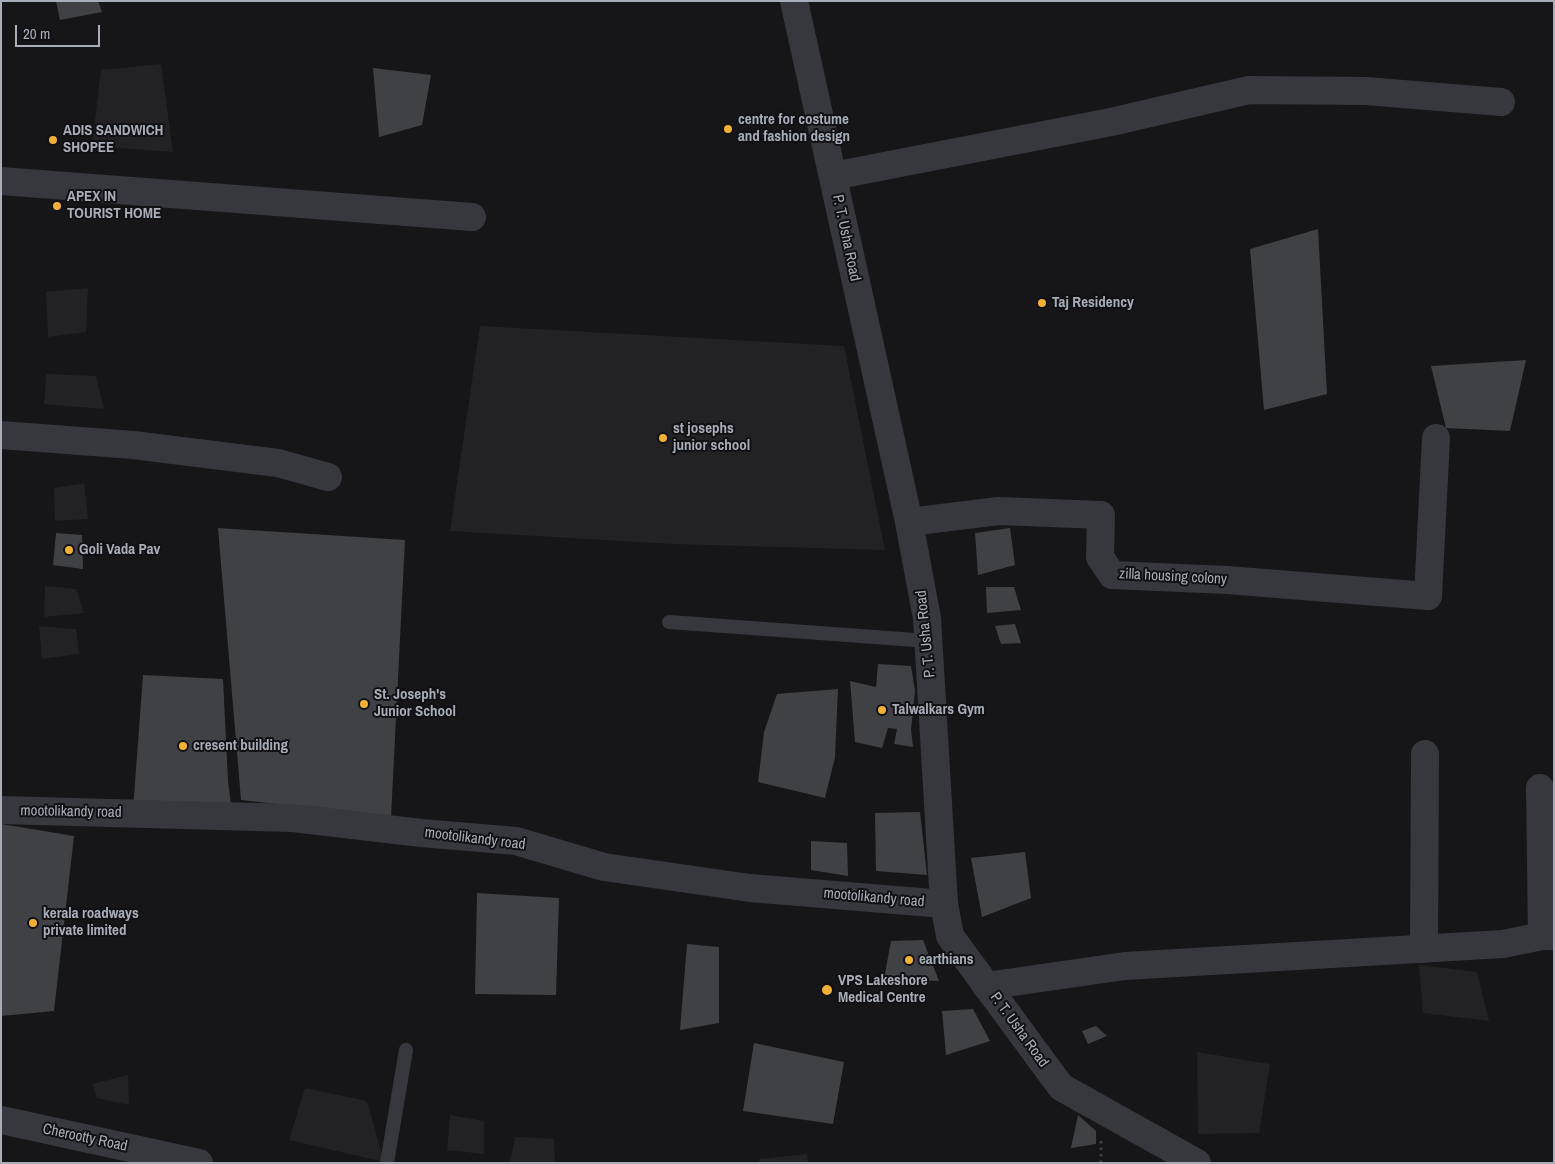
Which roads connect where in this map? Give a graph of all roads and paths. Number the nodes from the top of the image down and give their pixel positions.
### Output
1 (794, 1) edge
2 (1501, 102) dead end
3 (832, 176) junction
4 (1, 181) edge
5 (472, 217) dead end
6 (1, 436) edge
7 (1436, 438) dead end
8 (328, 477) dead end
9 (909, 522) junction
10 (669, 622) dead end
11 (929, 641) junction
12 (1425, 754) dead end
13 (1540, 788) dead end
14 (1, 810) edge
15 (944, 904) junction
16 (1548, 936) edge
17 (1424, 948) junction
18 (986, 986) junction
19 (406, 1050) dead end
20 (1, 1120) edge
21 (199, 1163) edge
22 (387, 1163) edge
23 (1197, 1163) edge

1 - 3 street, P. T. Usha Road
2 - 3 street
3 - 9 street, P. T. Usha Road
4 - 5 street
6 - 8 street
7 - 9 street, zilla housing colony
9 - 11 street, P. T. Usha Road
10 - 11 lane
11 - 15 street, P. T. Usha Road
12 - 17 street
13 - 16 street
14 - 15 street, mootolikandy road
15 - 18 street, P. T. Usha Road
16 - 17 street
17 - 18 street
18 - 23 street, P. T. Usha Road
19 - 22 lane
20 - 21 street, Cherootty Road

